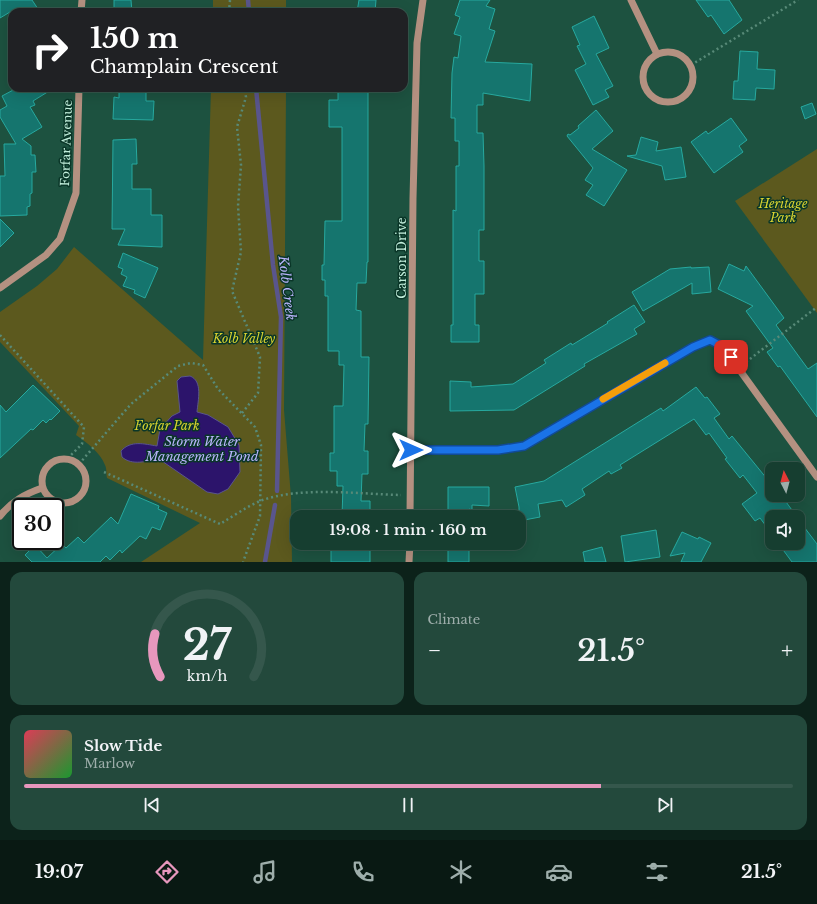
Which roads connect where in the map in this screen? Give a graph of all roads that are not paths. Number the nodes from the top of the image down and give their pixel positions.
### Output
1 (423, 0) edge
2 (631, 0) edge
3 (657, 54) junction
4 (79, 92) edge
5 (0, 288) edge
6 (411, 450) junction
7 (817, 477) edge
8 (42, 488) junction
9 (410, 510) edge
10 (0, 516) edge
11 (410, 550) edge
12 (410, 562) edge

1 - 6 street, Carson Drive
2 - 3 street
3 - 3 street
4 - 5 street, Forfar Avenue
6 - 7 street
6 - 9 street, Carson Drive
8 - 8 street
8 - 10 street
11 - 12 street

